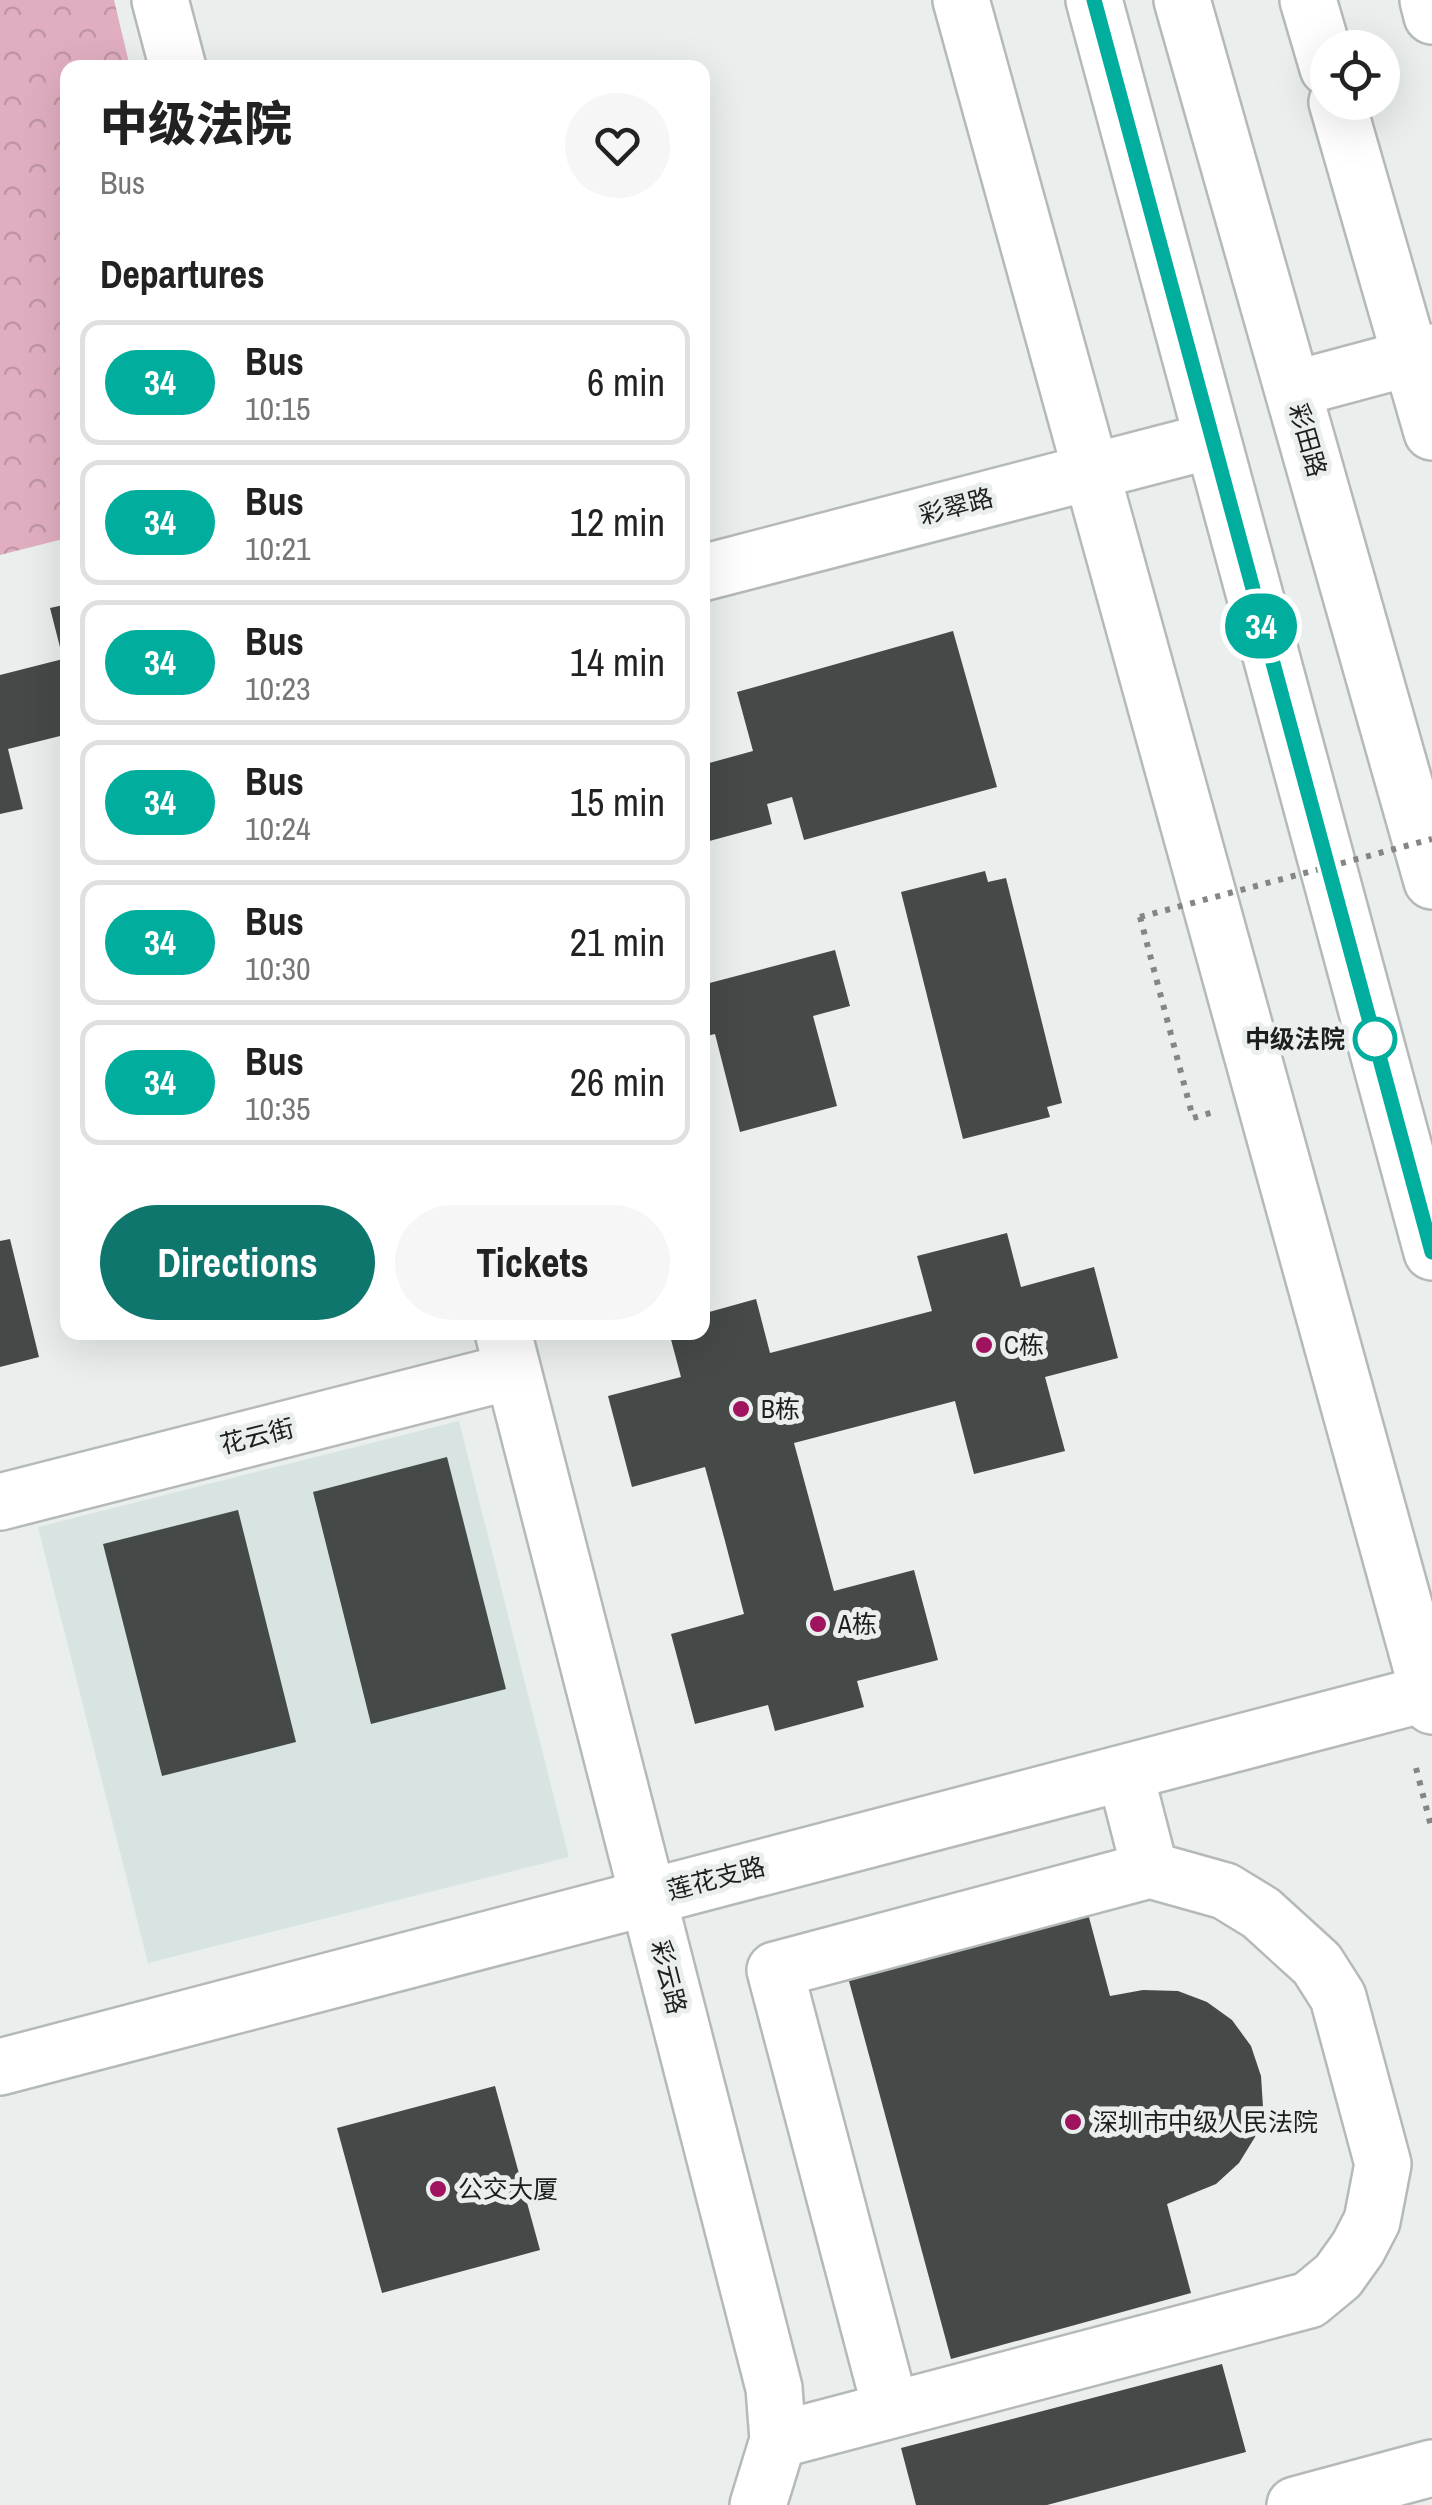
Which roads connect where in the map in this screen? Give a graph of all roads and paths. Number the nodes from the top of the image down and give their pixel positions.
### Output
1 (160, 0) edge
2 (961, 0) edge
3 (1094, 0) edge
4 (1182, 0) edge
5 (1308, 0) edge
6 (1428, 0) edge
7 (1432, 16) edge
8 (1317, 30) edge
9 (176, 60) edge
10 (1344, 120) edge
11 (1422, 355) edge
12 (1294, 389) junction
13 (1432, 432) edge
14 (1210, 441) junction
15 (1091, 470) junction
16 (710, 571) edge
17 (1432, 839) edge
18 (1432, 881) edge
19 (1231, 1108) dead end
20 (1432, 1252) edge
21 (508, 1352) edge
22 (0, 1502) edge
23 (1431, 1697) edge
24 (1416, 1768) dead end
25 (1125, 1772) junction
26 (1432, 1830) edge
27 (1150, 1870) junction
28 (648, 1896) junction
29 (0, 2067) edge
30 (891, 2410) junction
31 (778, 2440) junction
32 (1432, 2468) edge
33 (758, 2505) edge
34 (1295, 2505) edge

1 - 9 main road
2 - 15 main road
3 - 14 main road
4 - 12 main road, 彩田路
5 - 8 main road
6 - 7 main road
10 - 11 main road
11 - 12 main road
11 - 13 main road
12 - 18 main road, 彩田路
14 - 15 main road, 彩翠路
14 - 20 main road
15 - 16 main road, 彩翠路
15 - 23 main road
17 - 19 path, bridge
21 - 22 main road, 花云街
21 - 28 main road, 彩云路
23 - 25 main road, 莲花支路
24 - 26 path
25 - 27 main road
25 - 28 main road, 莲花支路
27 - 30 main road
27 - 30 main road
28 - 29 main road, 莲花支路
28 - 31 main road, 彩云路
30 - 31 main road
31 - 33 main road, 彩云路
32 - 34 main road

